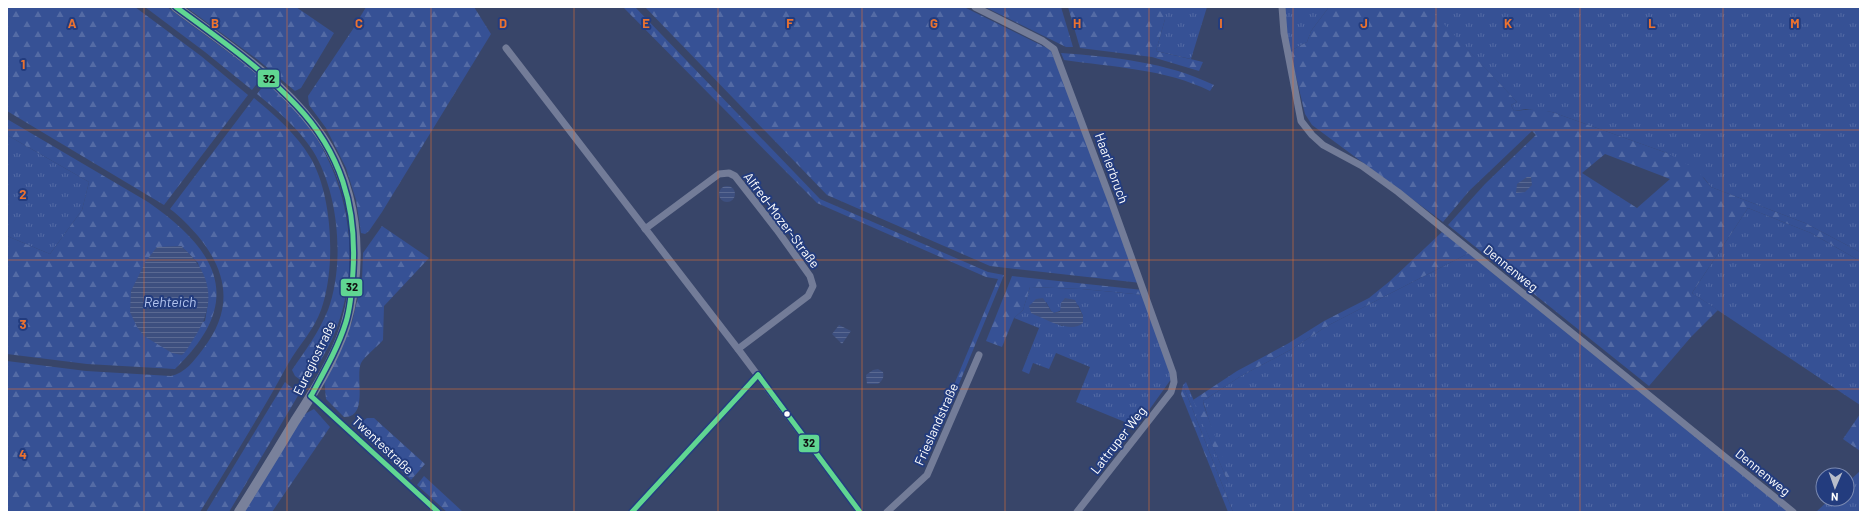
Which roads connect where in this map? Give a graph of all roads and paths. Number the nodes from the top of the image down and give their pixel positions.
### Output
1 (176, 7) edge
2 (975, 7) edge
3 (1282, 7) edge
4 (506, 48) dead end
5 (645, 228) junction
6 (738, 349) junction
7 (979, 356) dead end
8 (758, 375) junction
9 (1174, 382) joint
10 (311, 396) junction
11 (239, 512) edge
12 (438, 512) edge
13 (632, 512) edge
14 (860, 512) edge
15 (887, 512) edge
16 (1077, 512) edge
17 (1793, 512) edge

1 - 10 main road, Euregiostraße
2 - 9 street, Haarlerbruch
3 - 17 street, Dennenweg
4 - 5 street
5 - 6 street
5 - 6 street, Alfred-Mozer-Straße
6 - 8 street
7 - 15 street, Frieslandstraße
8 - 13 street
8 - 14 street
9 - 16 street, Lattruper Weg
10 - 11 main road, Euregiostraße
10 - 12 street, Twentestraße

